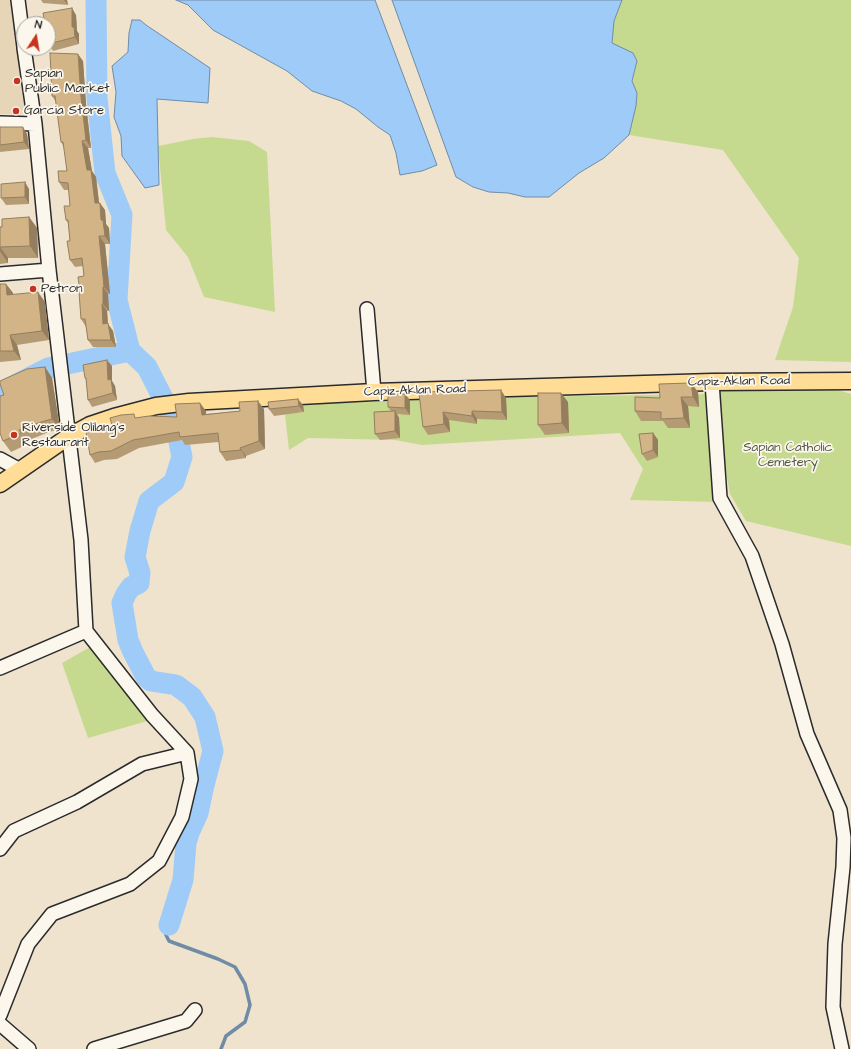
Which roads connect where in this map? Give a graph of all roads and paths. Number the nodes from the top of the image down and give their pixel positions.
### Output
1 (18, 0) edge
2 (20, 16) edge
3 (25, 56) edge
4 (0, 123) edge
5 (35, 124) junction
6 (49, 270) junction
7 (0, 274) edge
8 (367, 309) dead end
9 (851, 380) edge
10 (712, 382) junction
11 (374, 392) junction
12 (68, 437) junction
13 (3, 461) edge
14 (20, 470) junction
15 (0, 484) edge
16 (86, 631) junction
17 (0, 668) edge
18 (187, 753) junction
19 (0, 849) edge
20 (195, 1010) dead end
21 (0, 1015) edge
22 (0, 1024) edge
23 (29, 1049) edge
24 (94, 1049) edge
25 (842, 1049) edge

1 - 2 street
3 - 5 street
4 - 5 street
5 - 6 street
6 - 7 street
6 - 12 street
8 - 11 street
9 - 10 main road, Capiz-Aklan Road
10 - 11 main road, Capiz-Aklan Road
10 - 25 street
11 - 12 main road, Capiz-Aklan Road
12 - 14 main road, Capiz-Aklan Road
12 - 16 street
13 - 14 street
14 - 15 main road, Capiz-Aklan Road
16 - 17 street
16 - 18 street
18 - 19 street
18 - 21 street
20 - 24 street
22 - 23 street

